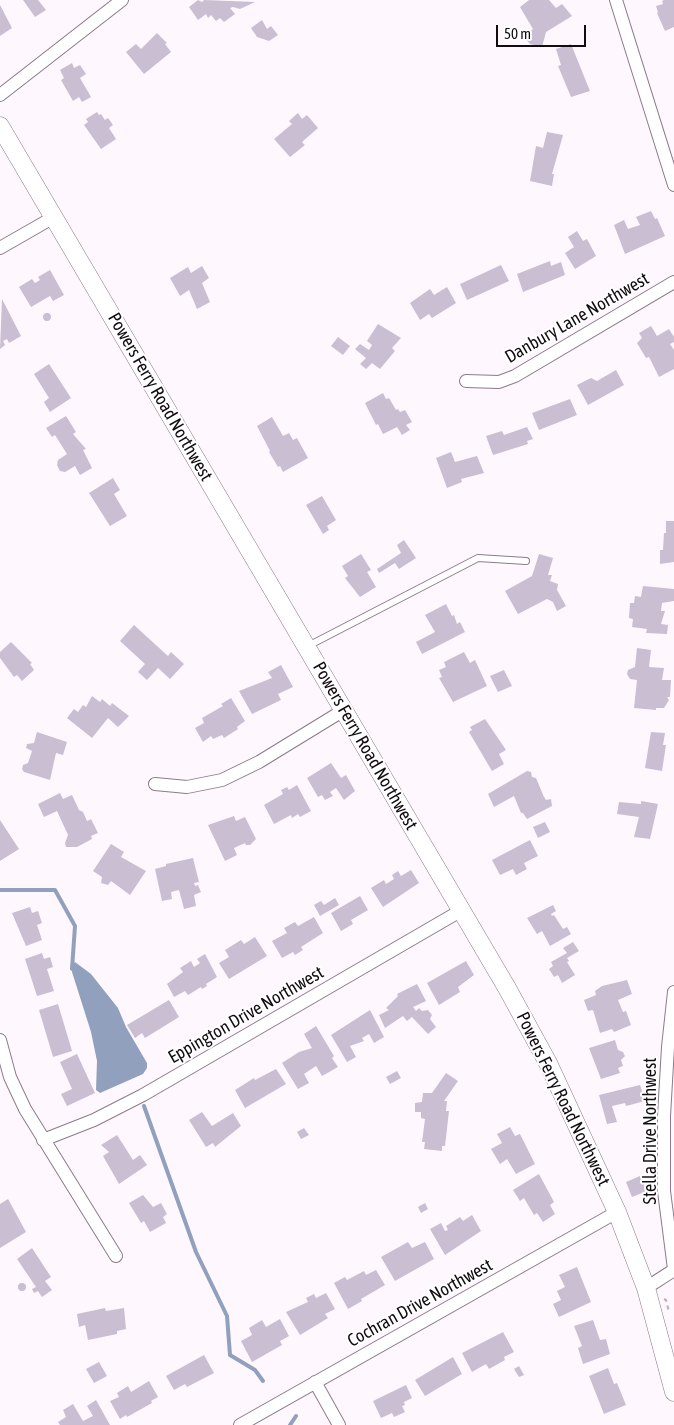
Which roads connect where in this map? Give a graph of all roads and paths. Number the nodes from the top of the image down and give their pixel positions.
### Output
1 (122, 0) edge
2 (616, 0) edge
3 (0, 95) edge
4 (0, 126) edge
5 (674, 185) edge
6 (54, 217) junction
7 (0, 248) edge
8 (674, 282) edge
9 (466, 381) dead end
10 (526, 562) dead end
11 (307, 647) junction
12 (344, 710) junction
13 (155, 784) dead end
14 (462, 910) junction
15 (674, 992) edge
16 (0, 1040) edge
17 (671, 1055) edge
18 (669, 1114) edge
19 (43, 1140) junction
20 (618, 1212) junction
21 (116, 1256) dead end
22 (674, 1270) edge
23 (646, 1288) junction
24 (315, 1382) junction
25 (674, 1392) edge
26 (240, 1425) edge
27 (340, 1425) edge

1 - 3 street
2 - 5 street
4 - 6 street, Powers Ferry Road Northwest
6 - 7 street
6 - 11 street, Powers Ferry Road Northwest
8 - 9 street, Danbury Lane Northwest
10 - 11 lane
11 - 12 street, Powers Ferry Road Northwest
12 - 13 street
12 - 14 street, Powers Ferry Road Northwest
14 - 19 street, Eppington Drive Northwest
14 - 20 street, Powers Ferry Road Northwest
15 - 17 street, Stella Drive Northwest
16 - 19 street
17 - 18 street, Stella Drive Northwest
18 - 22 street, Stella Drive Northwest
19 - 21 street
20 - 23 street, Powers Ferry Road Northwest
20 - 24 street, Cochran Drive Northwest
22 - 23 street, Stella Drive Northwest
23 - 25 street, Powers Ferry Road Northwest
24 - 26 street, Cochran Drive Northwest
24 - 27 street

